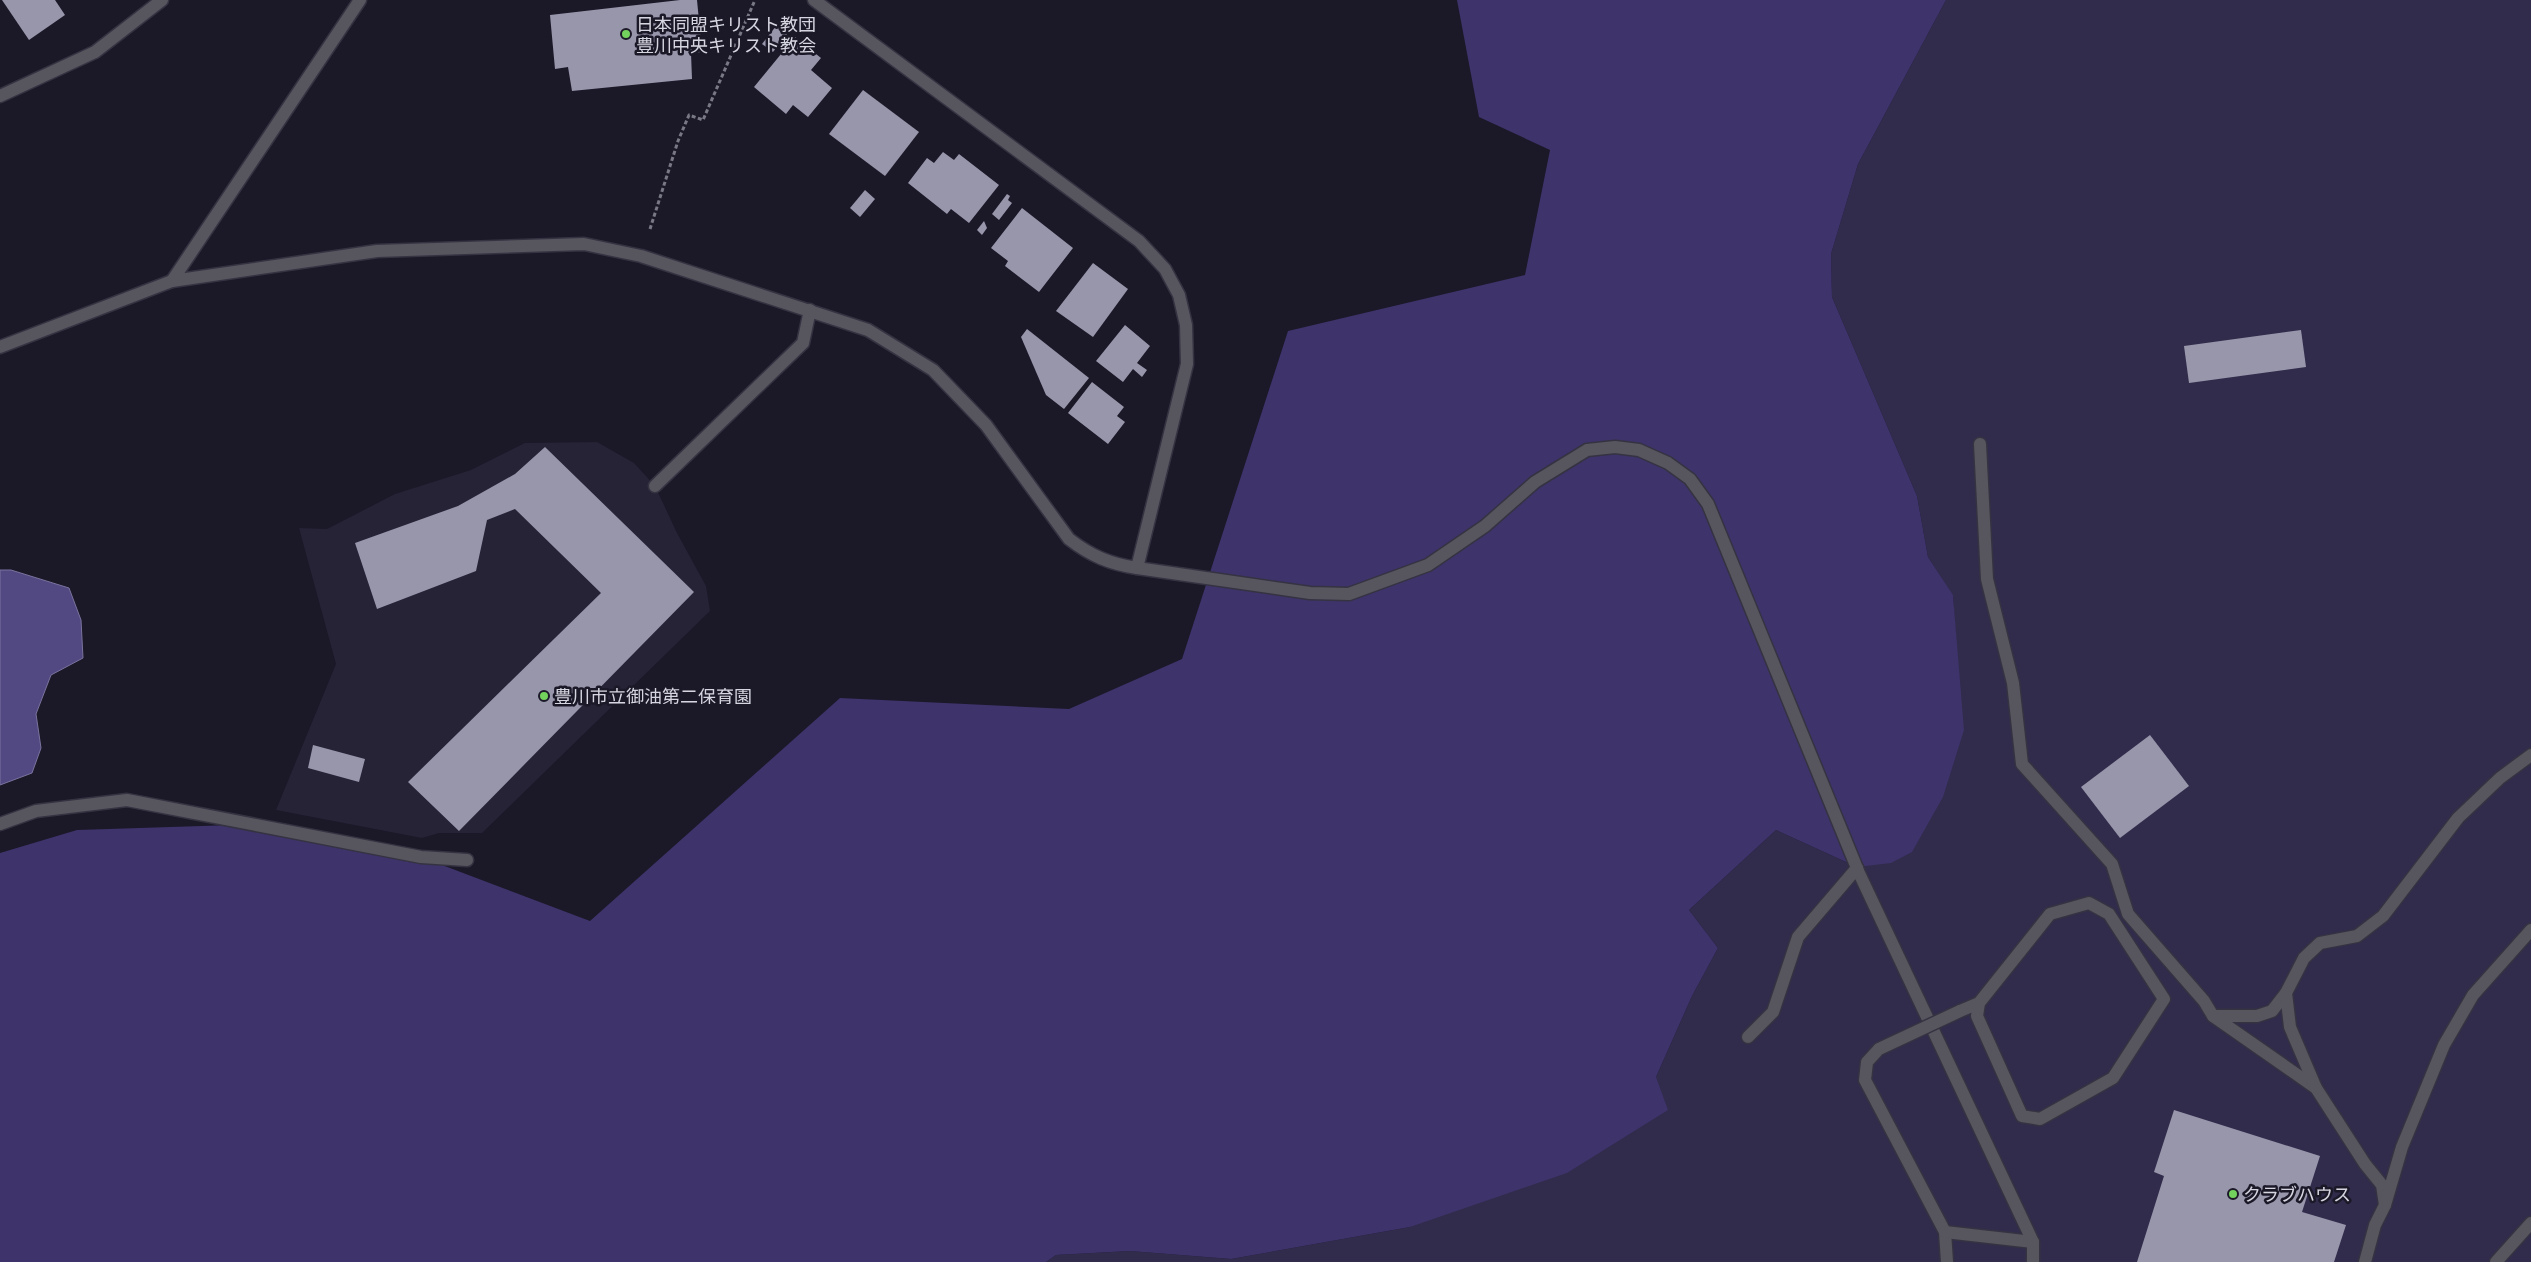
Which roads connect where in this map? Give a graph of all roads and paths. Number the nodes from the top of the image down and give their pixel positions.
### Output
1 (162, 0) edge
2 (756, 0) edge
3 (814, 0) edge
4 (358, 1) edge
5 (0, 96) edge
6 (642, 256) junction
7 (172, 281) junction
8 (810, 310) junction
9 (0, 347) edge
10 (1980, 444) dead end
11 (655, 486) dead end
12 (1137, 568) junction
13 (2531, 755) edge
14 (0, 824) edge
15 (467, 860) dead end
16 (1857, 868) junction
17 (2531, 930) edge
18 (2286, 993) junction
19 (1979, 1003) junction
20 (2213, 1016) junction
21 (1748, 1037) dead end
22 (2316, 1088) junction
23 (2385, 1205) junction
24 (2531, 1223) edge
25 (1945, 1232) junction
26 (2033, 1242) junction
27 (1947, 1262) edge
28 (2033, 1262) edge
29 (2366, 1262) edge
30 (2496, 1262) edge

1 - 5 street
2 - 6 path
3 - 12 street
4 - 7 street
6 - 7 street
6 - 8 street
7 - 9 street
8 - 11 street
8 - 12 street
10 - 20 street
12 - 16 street
13 - 18 street
14 - 15 street
16 - 21 street
16 - 26 street
17 - 23 street
18 - 20 street
18 - 22 street
19 - 19 street
19 - 25 street, bridge
20 - 22 street
22 - 23 street
23 - 29 street
24 - 30 street
25 - 26 street
25 - 27 street
26 - 28 street

